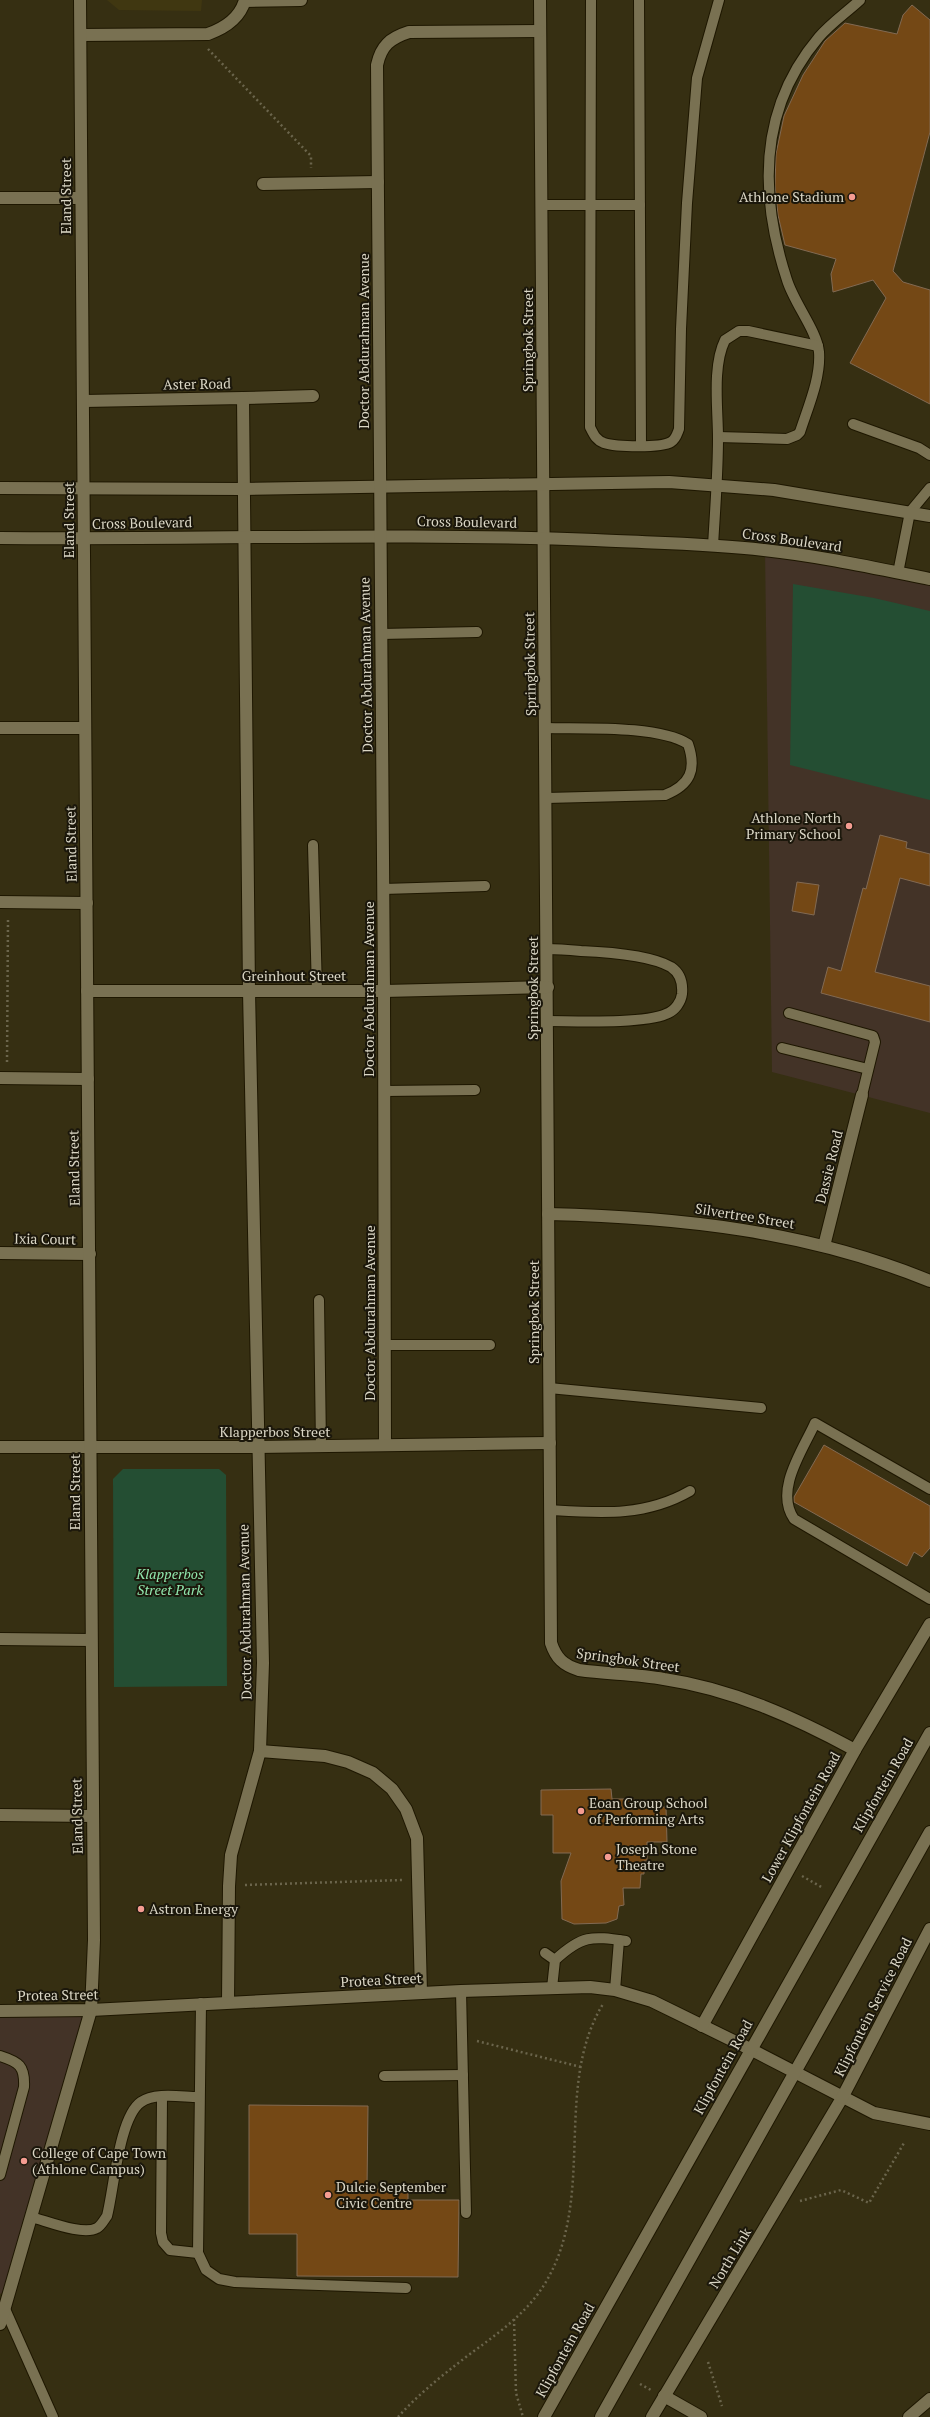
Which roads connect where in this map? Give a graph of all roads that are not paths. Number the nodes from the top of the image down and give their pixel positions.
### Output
1 (80, 0) edge
2 (245, 0) edge
3 (301, 0) edge
4 (540, 0) edge
5 (591, 0) edge
6 (639, 0) edge
7 (719, 0) edge
8 (860, 0) edge
9 (540, 31) junction
10 (81, 35) junction
11 (378, 182) junction
12 (263, 184) dead end
13 (0, 198) edge
14 (81, 198) junction
15 (542, 205) junction
16 (589, 205) junction
17 (640, 205) junction
18 (818, 346) junction
19 (313, 396) dead end
20 (243, 398) junction
21 (84, 401) junction
22 (853, 424) dead end
23 (718, 437) junction
24 (641, 445) junction
25 (930, 455) edge
26 (543, 485) junction
27 (717, 486) junction
28 (380, 487) junction
29 (0, 488) edge
30 (84, 488) junction
31 (930, 488) edge
32 (243, 489) junction
33 (910, 512) junction
34 (930, 516) edge
35 (380, 536) junction
36 (243, 537) junction
37 (0, 538) edge
38 (544, 538) junction
39 (83, 539) junction
40 (713, 546) junction
41 (898, 573) junction
42 (930, 579) edge
43 (477, 632) dead end
44 (380, 634) junction
45 (0, 728) edge
46 (85, 728) junction
47 (546, 728) junction
48 (546, 798) junction
49 (314, 845) dead end
50 (485, 886) dead end
51 (383, 889) junction
52 (4, 903) edge
53 (87, 903) junction
54 (548, 949) junction
55 (548, 987) junction
56 (87, 991) junction
57 (249, 991) junction
58 (317, 991) junction
59 (384, 991) junction
60 (790, 1013) dead end
61 (548, 1021) junction
62 (782, 1048) dead end
63 (868, 1069) junction
64 (4, 1078) edge
65 (88, 1079) junction
66 (475, 1090) dead end
67 (384, 1091) junction
68 (862, 1095) joint
69 (548, 1214) junction
70 (824, 1246) junction
71 (0, 1253) edge
72 (90, 1254) junction
73 (930, 1281) edge
74 (319, 1300) dead end
75 (385, 1345) junction
76 (490, 1345) dead end
77 (549, 1388) junction
78 (761, 1408) dead end
79 (550, 1443) junction
80 (385, 1445) junction
81 (321, 1446) junction
82 (0, 1447) edge
83 (89, 1447) junction
84 (257, 1447) junction
85 (930, 1489) edge
86 (690, 1490) dead end
87 (550, 1510) junction
88 (930, 1600) edge
89 (930, 1624) edge
90 (0, 1639) edge
91 (91, 1640) junction
92 (930, 1733) edge
93 (855, 1750) junction
94 (260, 1751) junction
95 (0, 1815) edge
96 (92, 1816) junction
97 (930, 1832) edge
98 (930, 1929) edge
99 (545, 1953) dead end
100 (555, 1960) junction
101 (552, 1988) junction
102 (615, 1990) junction
103 (461, 1991) junction
104 (421, 1993) junction
105 (228, 2002) junction
106 (201, 2003) junction
107 (0, 2010) edge
108 (91, 2010) junction
109 (702, 2026) junction
110 (750, 2049) junction
111 (0, 2056) edge
112 (793, 2072) junction
113 (463, 2075) junction
114 (384, 2076) dead end
115 (162, 2097) junction
116 (198, 2097) junction
117 (842, 2098) junction
118 (930, 2124) edge
119 (0, 2175) edge
120 (466, 2213) dead end
121 (31, 2217) junction
122 (198, 2253) junction
123 (406, 2288) dead end
124 (2, 2309) edge
125 (0, 2324) edge
126 (664, 2396) junction
127 (930, 2399) edge
128 (53, 2417) edge
129 (544, 2417) edge
130 (601, 2417) edge
131 (652, 2417) edge
132 (701, 2417) edge
133 (909, 2417) edge

1 - 10 street, Eland Street
2 - 3 street
2 - 10 street
4 - 9 street, Springbok Street
5 - 16 lane
6 - 17 lane
7 - 24 lane
8 - 18 lane
9 - 11 street, Doctor Abdurahman Avenue
9 - 15 street, Springbok Street
10 - 14 street, Eland Street
11 - 12 street
11 - 28 street, Doctor Abdurahman Avenue
13 - 14 street
14 - 21 street, Eland Street
15 - 16 lane
15 - 26 street, Springbok Street
16 - 17 lane
16 - 24 lane
17 - 24 lane
18 - 23 lane
18 - 23 lane
19 - 20 street
20 - 21 street, Aster Road
20 - 32 street, Aster Road
21 - 30 street, Eland Street
22 - 25 lane
23 - 27 lane
26 - 27 street
26 - 28 street
26 - 38 street, Springbok Street
27 - 33 street
27 - 40 lane
28 - 32 street
28 - 35 street, Doctor Abdurahman Avenue
29 - 30 street
30 - 32 street
30 - 39 street, Eland Street
31 - 33 lane
32 - 36 street, Aster Road
33 - 34 street
33 - 41 lane
35 - 36 street, Cross Boulevard
35 - 38 street, Cross Boulevard
35 - 44 street, Doctor Abdurahman Avenue
36 - 39 street, Cross Boulevard
36 - 57 street, Doctor Abdurahman Avenue
37 - 39 street, Cross Boulevard
38 - 40 street, Cross Boulevard
38 - 47 street, Springbok Street
39 - 46 street, Eland Street
40 - 41 street, Cross Boulevard
41 - 42 street, Cross Boulevard
43 - 44 lane
44 - 51 street, Doctor Abdurahman Avenue
45 - 46 street
46 - 53 street, Eland Street
47 - 48 street, Springbok Street
47 - 48 lane
48 - 54 street, Springbok Street
49 - 58 lane
50 - 51 lane
51 - 59 street, Doctor Abdurahman Avenue
52 - 53 street
53 - 56 street, Eland Street
54 - 55 street, Springbok Street
54 - 61 lane
55 - 59 street, Greinhout Street
55 - 61 street, Springbok Street
56 - 57 street, Greinhout Street
56 - 65 street, Eland Street
57 - 58 street, Greinhout Street
57 - 84 street, Doctor Abdurahman Avenue
58 - 59 street, Greinhout Street
59 - 67 street, Doctor Abdurahman Avenue
60 - 63 lane
61 - 69 street, Springbok Street
62 - 63 lane
63 - 68 lane
64 - 65 street
65 - 72 street, Eland Street
66 - 67 lane
67 - 75 street, Doctor Abdurahman Avenue
68 - 70 street, Dassie Road
69 - 70 street, Silvertree Street
69 - 77 street, Springbok Street
70 - 73 street, Silvertree Street
71 - 72 street, Ixia Court
72 - 83 street, Eland Street
74 - 81 lane
75 - 76 lane
75 - 80 street, Doctor Abdurahman Avenue
77 - 78 lane
77 - 79 street, Springbok Street
79 - 80 street, Klapperbos Street
79 - 87 street, Springbok Street
80 - 81 street, Klapperbos Street
81 - 84 street, Klapperbos Street
82 - 83 street, Klapperbos Street
83 - 84 street, Klapperbos Street
83 - 91 street, Eland Street
84 - 94 street, Doctor Abdurahman Avenue
85 - 88 lane
86 - 87 lane
87 - 93 street, Springbok Street
89 - 93 street, Lower Klipfontein Road
90 - 91 street
91 - 96 street, Eland Street
92 - 110 street, Klipfontein Road
93 - 109 street, Lower Klipfontein Road
94 - 104 street
94 - 105 street, Doctor Abdurahman Avenue
95 - 96 street
96 - 108 street, Eland Street
97 - 112 street
98 - 117 street, Klipfontein Service Road
99 - 100 lane
100 - 101 lane
100 - 102 lane
101 - 102 street, Protea Street
101 - 103 street, Protea Street
102 - 109 street, Protea Street
103 - 104 street, Protea Street
103 - 113 lane
104 - 105 street, Protea Street
105 - 106 street, Protea Street
106 - 108 street, Protea Street
106 - 116 lane
107 - 108 street, Protea Street
108 - 121 street, Eland Street
109 - 110 street, Protea Street
110 - 112 street, Protea Street
110 - 129 street, Klipfontein Road
111 - 119 lane
112 - 117 street, Protea Street
112 - 130 street
113 - 114 lane
113 - 120 lane
115 - 116 lane
115 - 121 lane
115 - 122 lane
116 - 122 lane
117 - 118 street, Protea Street
117 - 126 street, North Link
121 - 124 street, Eland Street
122 - 123 lane
124 - 125 street, Eland Street
124 - 128 lane
126 - 131 street, North Link
126 - 132 street
127 - 133 street

